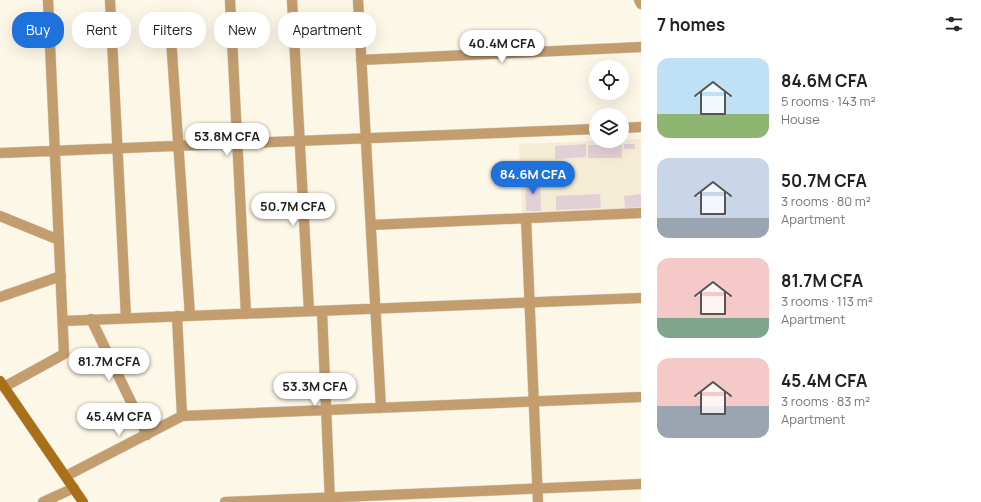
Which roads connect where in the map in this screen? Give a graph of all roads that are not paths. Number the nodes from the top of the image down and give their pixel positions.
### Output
1 (48, 0) edge
2 (110, 0) edge
3 (230, 0) edge
4 (292, 0) edge
5 (358, 0) edge
6 (639, 0) edge
7 (641, 4) edge
8 (641, 47) edge
9 (172, 48) edge
10 (362, 60) junction
11 (629, 128) edge
12 (641, 128) edge
13 (589, 129) edge
14 (366, 138) junction
15 (299, 141) junction
16 (238, 144) junction
17 (178, 146) junction
18 (118, 148) junction
19 (55, 151) junction
20 (0, 153) edge
21 (641, 213) edge
22 (0, 216) edge
23 (526, 218) junction
24 (370, 225) junction
25 (59, 240) junction
26 (61, 276) junction
27 (0, 297) edge
28 (641, 298) edge
29 (530, 302) junction
30 (375, 308) junction
31 (322, 310) junction
32 (309, 311) junction
33 (246, 314) junction
34 (177, 316) junction
35 (190, 316) junction
36 (126, 318) junction
37 (91, 320) junction
38 (63, 321) junction
39 (2, 384) edge
40 (641, 397) edge
41 (534, 402) junction
42 (381, 408) junction
43 (326, 410) junction
44 (182, 416) junction
45 (147, 435) junction
46 (66, 476) junction
47 (641, 484) edge
48 (74, 488) junction
49 (538, 489) junction
50 (330, 500) edge
51 (43, 502) edge
52 (83, 502) edge
53 (225, 502) edge
54 (538, 502) edge

1 - 19 street
2 - 18 street
3 - 16 street
4 - 15 street
5 - 10 street
6 - 7 street
8 - 10 street
9 - 17 street
10 - 14 street
11 - 12 street
13 - 14 street
14 - 15 street
14 - 24 street
15 - 16 street
15 - 32 street
16 - 17 street
16 - 33 street
17 - 18 street
17 - 35 street
18 - 19 street
18 - 36 street
19 - 20 street
19 - 25 street
21 - 23 street
22 - 25 street
23 - 24 street
23 - 29 street
24 - 30 street
25 - 26 street
26 - 27 street
26 - 38 street
28 - 29 street
29 - 30 street
29 - 41 street
30 - 31 street
30 - 42 street
31 - 32 street
31 - 43 street
32 - 33 street
33 - 35 street
34 - 35 street
34 - 36 street
34 - 44 street
36 - 37 street
37 - 38 street
37 - 45 street
38 - 39 street
39 - 46 main road
40 - 41 street
41 - 42 street
41 - 49 street
42 - 43 street
43 - 44 street
43 - 50 street
44 - 45 street
45 - 46 street
46 - 48 main road
47 - 49 street
48 - 51 street
48 - 52 main road
49 - 50 street
49 - 54 street
50 - 53 street

